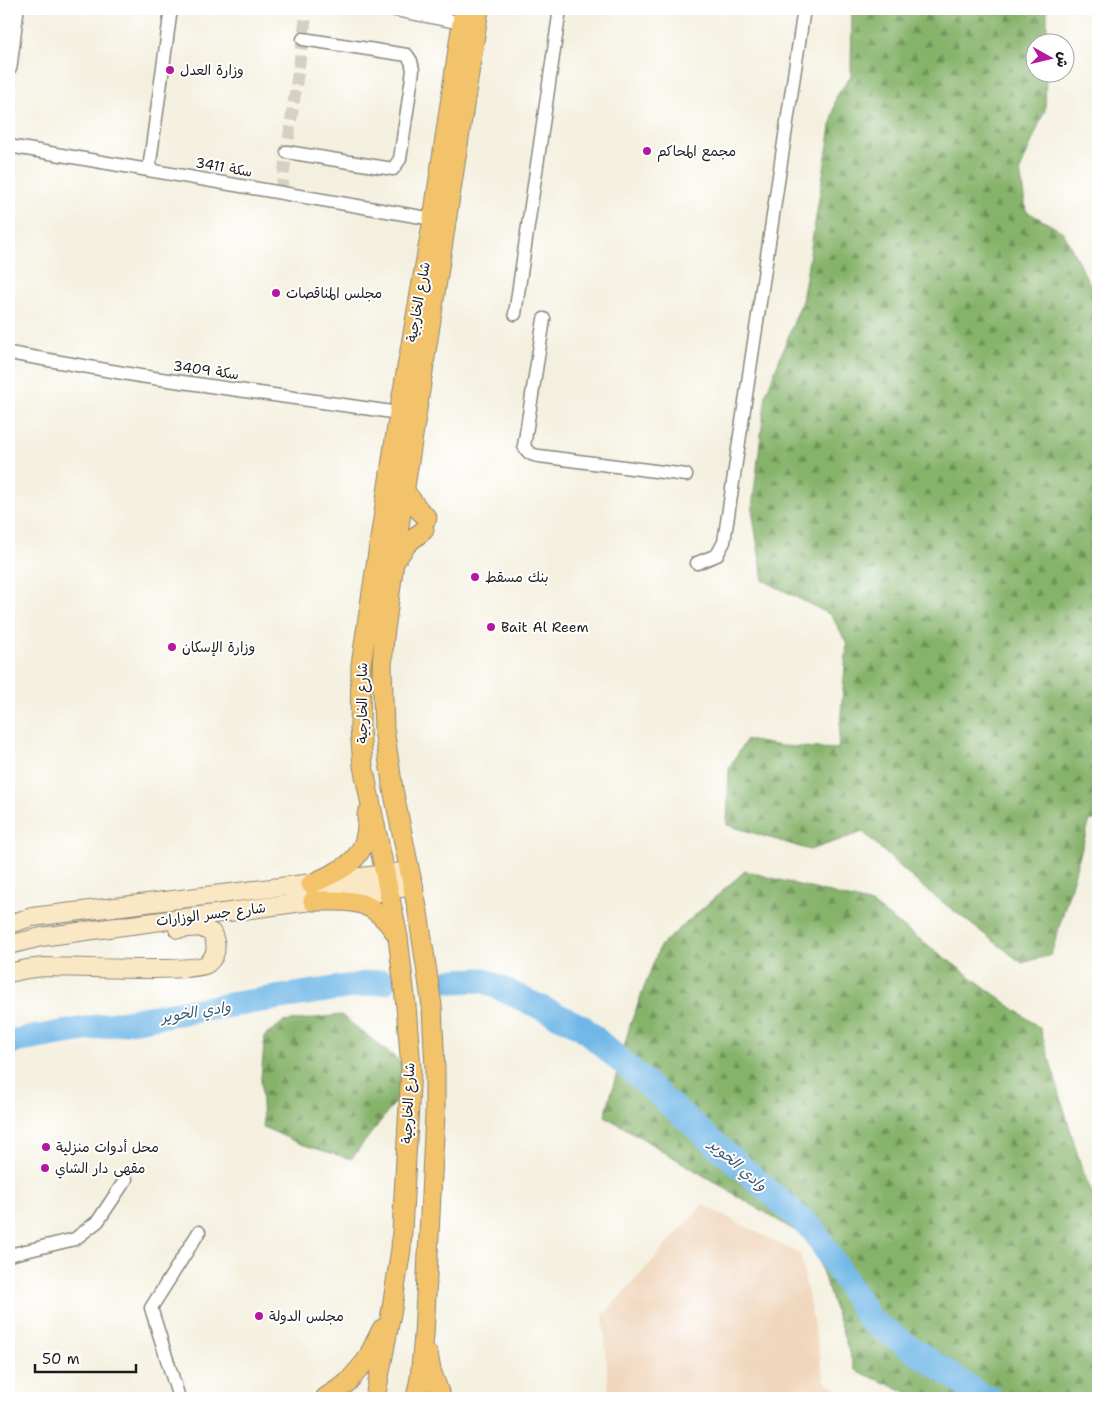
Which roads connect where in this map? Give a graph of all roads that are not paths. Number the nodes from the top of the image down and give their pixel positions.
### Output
1 (16, 9) edge
2 (172, 9) edge
3 (391, 9) edge
4 (479, 9) edge
5 (560, 9) edge
6 (804, 9) edge
7 (466, 13) edge
8 (303, 39) dead end
9 (9, 67) edge
10 (468, 80) junction
11 (9, 146) edge
12 (287, 152) dead end
13 (456, 165) junction
14 (149, 169) junction
15 (433, 219) junction
16 (438, 277) junction
17 (515, 314) dead end
18 (544, 319) dead end
19 (9, 353) edge
20 (423, 374) junction
21 (399, 413) junction
22 (409, 457) junction
23 (686, 475) dead end
24 (404, 490) junction
25 (391, 519) junction
26 (394, 563) junction
27 (697, 563) dead end
28 (363, 766) junction
29 (412, 878) junction
30 (386, 883) junction
31 (312, 892) junction
32 (9, 924) edge
33 (90, 930) junction
34 (398, 937) junction
35 (9, 945) edge
36 (9, 973) edge
37 (126, 1179) dead end
38 (402, 1216) junction
39 (430, 1218) junction
40 (198, 1232) dead end
41 (9, 1255) edge
42 (392, 1308) junction
43 (424, 1336) junction
44 (179, 1398) edge
45 (325, 1398) edge
46 (375, 1398) edge
47 (416, 1398) edge
48 (441, 1398) edge

1 - 9 street
2 - 14 street
3 - 7 street
4 - 10 main road, شارع الخارجية
5 - 17 street
6 - 27 street
7 - 10 main road
7 - 15 main road, شارع الخارجية
8 - 12 street
10 - 13 main road, شارع الخارجية
11 - 14 street, سكة 3411
13 - 15 main road
13 - 16 main road, شارع الخارجية
14 - 15 street, سكة 3411
15 - 16 main road
15 - 21 main road, شارع الخارجية
16 - 20 main road, شارع الخارجية
18 - 23 street
19 - 21 street, سكة 3409
20 - 21 main road
20 - 22 main road, شارع الخارجية
21 - 22 main road
21 - 25 main road, شارع الخارجية
22 - 24 main road, شارع الخارجية
24 - 25 main road, شارع الخارجية
24 - 26 main road
25 - 26 main road, شارع الخارجية
25 - 28 main road, شارع الخارجية
26 - 29 main road, شارع الخارجية
28 - 30 main road, شارع الخارجية
28 - 31 main road
29 - 30 main road, شارع جسر الوزارات
29 - 39 main road, شارع الخارجية
30 - 31 main road, شارع جسر الوزارات
30 - 34 main road, شارع الخارجية
31 - 32 main road, شارع جسر الوزارات
31 - 33 main road, شارع جسر الوزارات
31 - 34 main road
33 - 35 main road, شارع جسر الوزارات
33 - 36 main road
34 - 38 main road, شارع الخارجية
37 - 41 street
38 - 39 main road
38 - 42 main road, شارع الخارجية
39 - 43 main road, شارع الخارجية
40 - 44 street
42 - 45 main road
42 - 46 main road, شارع الخارجية
43 - 47 main road, شارع الخارجية
43 - 48 main road

